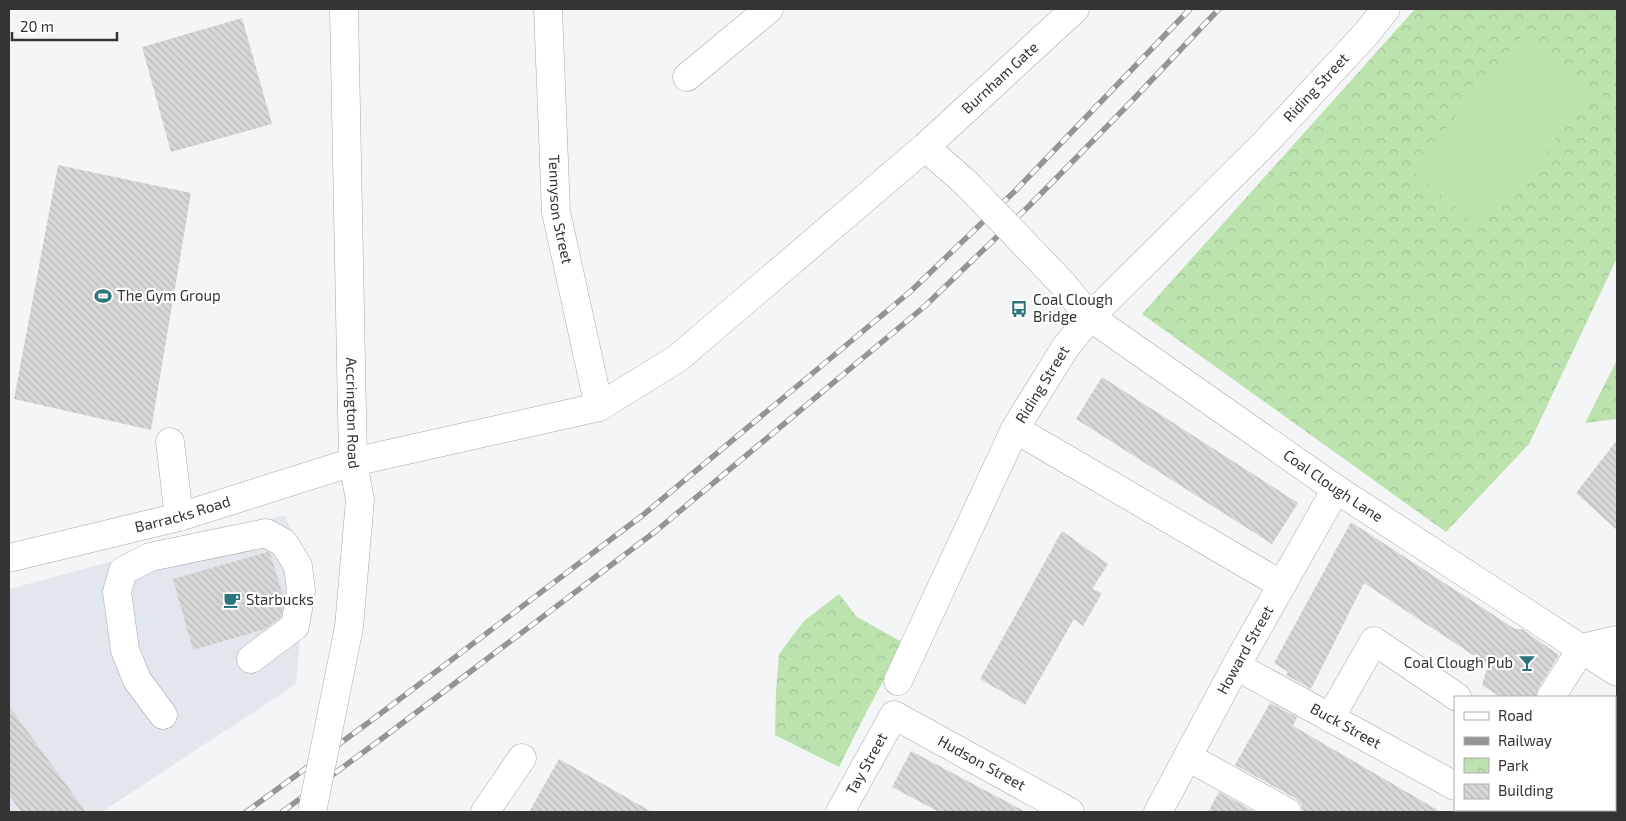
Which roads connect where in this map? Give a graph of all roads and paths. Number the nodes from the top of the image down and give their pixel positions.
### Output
1 (344, 9) edge
2 (548, 9) edge
3 (769, 9) edge
4 (1074, 9) edge
5 (1386, 9) edge
6 (687, 77) dead end
7 (926, 147) junction
8 (1090, 317) junction
9 (598, 407) junction
10 (1015, 428) junction
11 (170, 442) dead end
12 (353, 462) junction
13 (1336, 489) junction
14 (179, 517) junction
15 (9, 558) edge
16 (1282, 585) junction
17 (1617, 640) edge
18 (1582, 648) junction
19 (251, 659) dead end
20 (1236, 666) junction
21 (1617, 672) edge
22 (898, 681) dead end
23 (1456, 696) edge
24 (1552, 696) edge
25 (163, 715) dead end
26 (894, 715) joint
27 (1330, 718) junction
28 (1188, 757) junction
29 (522, 758) dead end
30 (1454, 785) edge
31 (845, 810) edge
32 (312, 812) edge
33 (485, 812) edge
34 (1070, 812) edge
35 (1158, 812) edge
36 (1287, 812) edge

1 - 12 street, Accrington Road
2 - 9 street, Tennyson Street
3 - 6 street
4 - 7 street, Burnham Gate
5 - 8 street, Riding Street
7 - 8 street, Coal Clough Lane, bridge
7 - 9 street, Burnham Gate
8 - 10 street, Riding Street
8 - 13 street, Coal Clough Lane
9 - 12 street, Barracks Road
10 - 16 street
10 - 22 street, Riding Street
11 - 14 street
12 - 14 street, Barracks Road
12 - 32 street, Accrington Road, bridge
13 - 16 street, Howard Street
13 - 18 street, Coal Clough Lane
14 - 15 street, Barracks Road
16 - 20 street, Howard Street
17 - 18 street
18 - 21 street, Coal Clough Lane
18 - 24 street
19 - 25 street
20 - 27 street, Buck Street
20 - 28 street, Howard Street
23 - 27 street
26 - 31 street, Tay Street
26 - 34 street, Hudson Street
27 - 30 street, Buck Street
28 - 35 street, Howard Street
28 - 36 street
29 - 33 street

